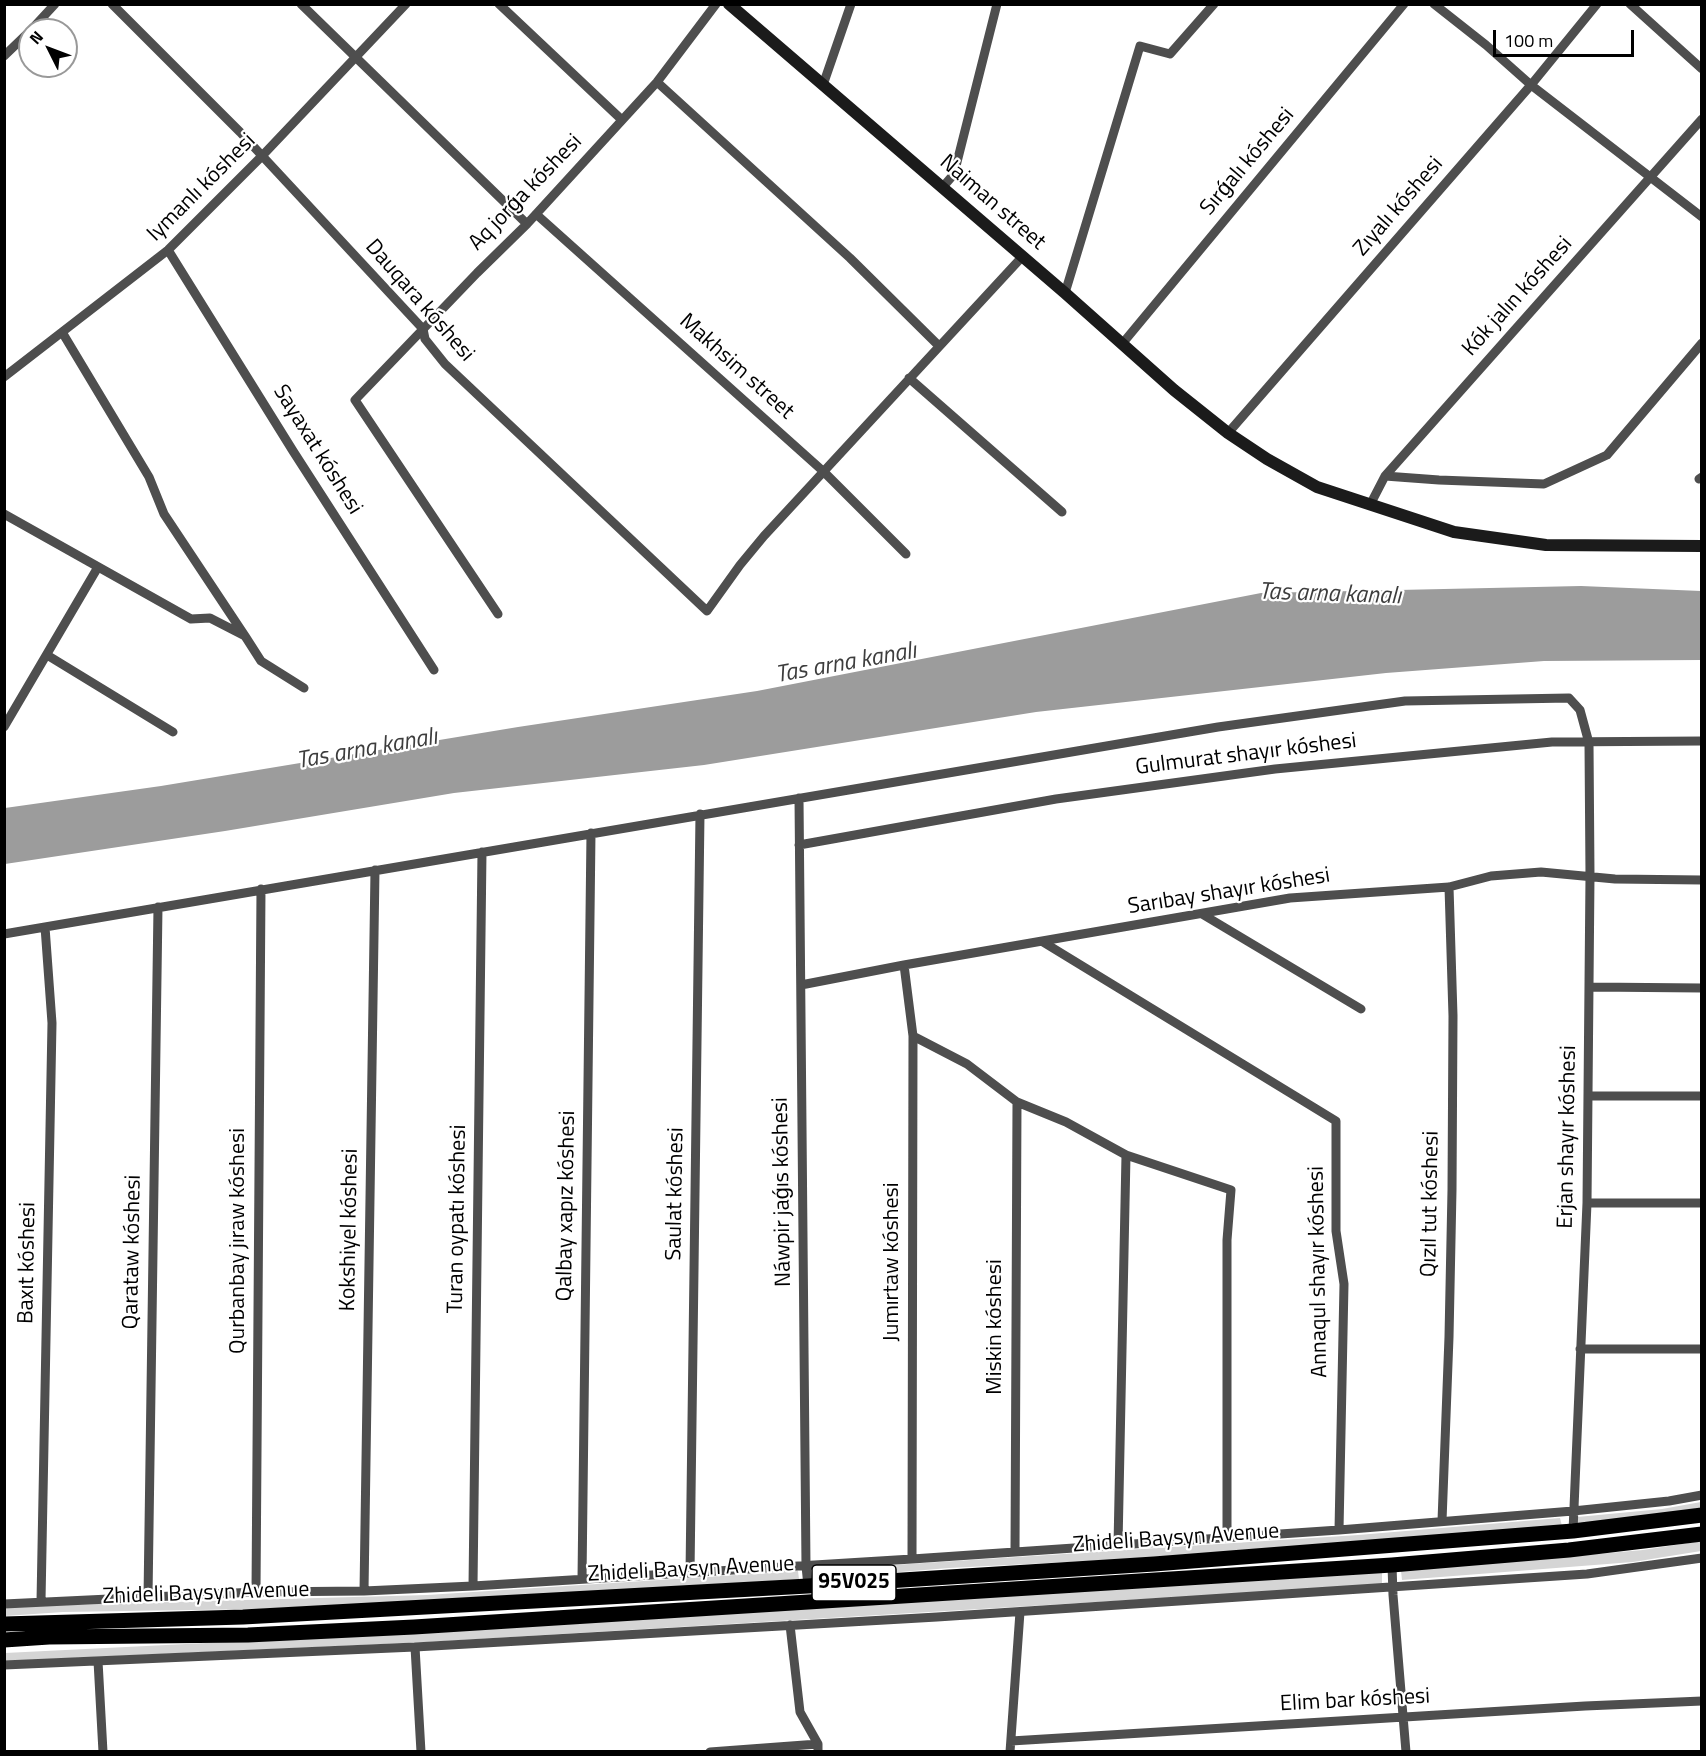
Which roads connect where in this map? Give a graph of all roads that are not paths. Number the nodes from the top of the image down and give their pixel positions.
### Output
1 (55, 4) edge
2 (112, 4) edge
3 (302, 4) edge
4 (406, 4) edge
5 (499, 4) edge
6 (716, 4) edge
7 (729, 4) edge
8 (850, 4) edge
9 (998, 4) edge
10 (1214, 4) edge
11 (1404, 4) edge
12 (1434, 4) edge
13 (1597, 4) edge
14 (1630, 4) edge
15 (42, 18) edge
16 (18, 42) edge
17 (4, 56) edge
18 (356, 58) junction
19 (1701, 69) edge
20 (657, 82) junction
21 (822, 85) junction
22 (1530, 85) junction
23 (1701, 119) edge
24 (622, 120) junction
25 (262, 156) junction
26 (1650, 177) junction
27 (942, 188) junction
28 (536, 214) junction
29 (1701, 217) edge
30 (527, 224) junction
31 (168, 250) junction
32 (1022, 257) junction
33 (1065, 293) junction
34 (423, 329) junction
35 (62, 332) junction
36 (1701, 343) edge
37 (1122, 344) junction
38 (938, 345) junction
39 (4, 377) edge
40 (909, 378) junction
41 (1228, 434) junction
42 (824, 472) junction
43 (1385, 476) junction
44 (1370, 505) junction
45 (1062, 512) dead end
46 (4, 514) edge
47 (1701, 546) edge
48 (906, 554) dead end
49 (98, 567) junction
50 (498, 614) dead end
51 (245, 636) junction
52 (47, 655) junction
53 (434, 670) dead end
54 (304, 688) dead end
55 (4, 727) edge
56 (173, 732) dead end
57 (1701, 741) edge
58 (1589, 743) junction
59 (799, 798) junction
60 (700, 814) junction
61 (591, 833) junction
62 (799, 845) junction
63 (482, 852) junction
64 (375, 870) junction
65 (1590, 876) junction
66 (1701, 880) edge
67 (1449, 887) junction
68 (261, 889) junction
69 (158, 907) junction
70 (1202, 914) junction
71 (45, 927) junction
72 (4, 934) edge
73 (1043, 942) junction
74 (904, 965) junction
75 (801, 985) junction
76 (1591, 987) junction
77 (1701, 988) edge
78 (1361, 1009) dead end
79 (913, 1036) junction
80 (1588, 1096) junction
81 (1701, 1096) edge
82 (1017, 1102) junction
83 (1126, 1155) junction
84 (1587, 1203) junction
85 (1701, 1203) edge
86 (1580, 1349) junction
87 (1701, 1349) edge
88 (1701, 1495) edge
89 (1573, 1511) junction
90 (1701, 1515) edge
91 (1442, 1521) junction
92 (1339, 1530) junction
93 (1573, 1531) junction
94 (1701, 1534) edge
95 (1227, 1537) junction
96 (1118, 1545) junction
97 (1015, 1552) junction
98 (1701, 1558) edge
99 (912, 1559) junction
100 (1392, 1565) junction
101 (806, 1566) junction
102 (690, 1574) junction
103 (582, 1579) junction
104 (473, 1586) junction
105 (808, 1586) junction
106 (1392, 1588) junction
107 (364, 1591) junction
108 (256, 1592) junction
109 (148, 1597) junction
110 (41, 1601) junction
111 (4, 1604) edge
112 (1020, 1611) junction
113 (4, 1624) edge
114 (790, 1625) junction
115 (4, 1640) edge
116 (415, 1647) junction
117 (98, 1661) junction
118 (4, 1665) edge
119 (1701, 1701) edge
120 (1404, 1718) junction
121 (1011, 1746) edge
122 (818, 1748) edge
123 (103, 1752) edge
124 (421, 1752) edge
125 (710, 1752) edge
126 (1406, 1752) edge

1 - 15 street
2 - 25 street, Dauqara kóshesi
3 - 18 street
4 - 18 street, Iymanlı kóshesi
5 - 24 street
6 - 20 street, Aq jorǵa kóshesi
7 - 21 main road, Naiman street
8 - 21 street
9 - 27 street
10 - 33 street
11 - 37 street, Sırǵalı kóshesi
12 - 22 street
13 - 22 street, Zıyalı kóshesi
14 - 19 street
16 - 17 street
18 - 25 street, Iymanlı kóshesi
18 - 30 street
20 - 24 street, Aq jorǵa kóshesi
20 - 38 street
21 - 27 main road, Naiman street
22 - 26 street
22 - 41 street, Zıyalı kóshesi
23 - 26 street, Kók jalın kóshesi
24 - 28 street, Aq jorǵa kóshesi
25 - 31 street, Iymanlı kóshesi
25 - 34 street, Dauqara kóshesi
26 - 29 street
26 - 43 street, Kók jalın kóshesi
27 - 32 main road, Naiman street
28 - 30 street, Aq jorǵa kóshesi
28 - 42 street, Makhsim street
30 - 34 street, Aq jorǵa kóshesi
31 - 35 street, Iymanlı kóshesi
31 - 53 street, Sayaxat kóshesi
32 - 33 main road, Naiman street
32 - 38 street
33 - 37 main road, Naiman street
34 - 42 street, Dauqara kóshesi
34 - 50 street, Aq jorǵa kóshesi
35 - 39 street, Iymanlı kóshesi
35 - 51 street
36 - 43 street
37 - 41 main road, Naiman street
38 - 40 street
40 - 42 street
40 - 45 street
41 - 44 main road, Naiman street
42 - 48 street, Makhsim street
43 - 44 street, Kók jalın kóshesi
44 - 47 main road, Naiman street
46 - 49 street
49 - 51 street
49 - 52 street
51 - 54 street
52 - 55 street
52 - 56 street
57 - 58 street, Gulmurat shayır kóshesi
58 - 59 street, Erjan shayır kóshesi
58 - 62 street, Gulmurat shayır kóshesi
58 - 65 street, Erjan shayır kóshesi
59 - 60 street, Erjan shayır kóshesi
59 - 62 street, Náwpir jaǵıs kóshesi
60 - 61 street, Erjan shayır kóshesi
60 - 102 street, Saulat kóshesi
61 - 63 street, Erjan shayır kóshesi
61 - 103 street, Qalbay xapız kóshesi
62 - 75 street, Náwpir jaǵıs kóshesi
63 - 64 street, Erjan shayır kóshesi
63 - 104 street, Turan oypatı kóshesi
64 - 68 street, Erjan shayır kóshesi
64 - 107 street, Kokshiyel kóshesi
65 - 66 street, Sarıbay shayır kóshesi
65 - 67 street, Sarıbay shayır kóshesi
65 - 76 street, Erjan shayır kóshesi
67 - 70 street, Sarıbay shayır kóshesi
67 - 91 street, Qızıl tut kóshesi
68 - 69 street, Erjan shayır kóshesi
68 - 108 street, Qurbanbay jıraw kóshesi
69 - 71 street, Erjan shayır kóshesi
69 - 109 street, Qarataw kóshesi
70 - 73 street, Sarıbay shayır kóshesi
70 - 78 street
71 - 72 street, Erjan shayır kóshesi
71 - 110 street, Baxıt kóshesi
73 - 74 street, Sarıbay shayır kóshesi
73 - 92 street, Annaqul shayır kóshesi
74 - 75 street, Sarıbay shayır kóshesi
74 - 79 street, Jumırtaw kóshesi
75 - 101 street, Náwpir jaǵıs kóshesi
76 - 77 street
76 - 80 street, Erjan shayır kóshesi
79 - 82 street
79 - 99 street, Jumırtaw kóshesi
80 - 81 street
80 - 84 street, Erjan shayır kóshesi
82 - 83 street
82 - 97 street, Miskin kóshesi
83 - 95 street
83 - 96 street
84 - 85 street
84 - 86 street, Erjan shayır kóshesi
86 - 87 street
86 - 89 street, Erjan shayır kóshesi
88 - 89 street
89 - 91 street
89 - 93 street, Erjan shayır kóshesi
90 - 93 main road, Zhideli Baysyn Avenue / 95V025
91 - 92 street
92 - 95 street
93 - 105 main road, Zhideli Baysyn Avenue / 95V025
94 - 100 main road, Zhideli Baysyn Avenue / 95V025
95 - 96 street
96 - 97 street
97 - 99 street
98 - 106 street
99 - 101 street
100 - 106 street
100 - 115 main road, Zhideli Baysyn Avenue / 95V025
101 - 102 street
101 - 105 street, Náwpir jaǵıs kóshesi
102 - 103 street
103 - 104 street
104 - 107 street
105 - 113 main road, Zhideli Baysyn Avenue / 95V025
106 - 112 street
106 - 120 street
107 - 108 street
108 - 109 street
109 - 110 street
110 - 111 street
112 - 114 street
112 - 121 street
114 - 116 street
114 - 122 street
116 - 117 street
116 - 124 street
117 - 118 street
117 - 123 street
119 - 120 street, Elim bar kóshesi
120 - 121 street, Elim bar kóshesi
120 - 126 street
122 - 125 street

